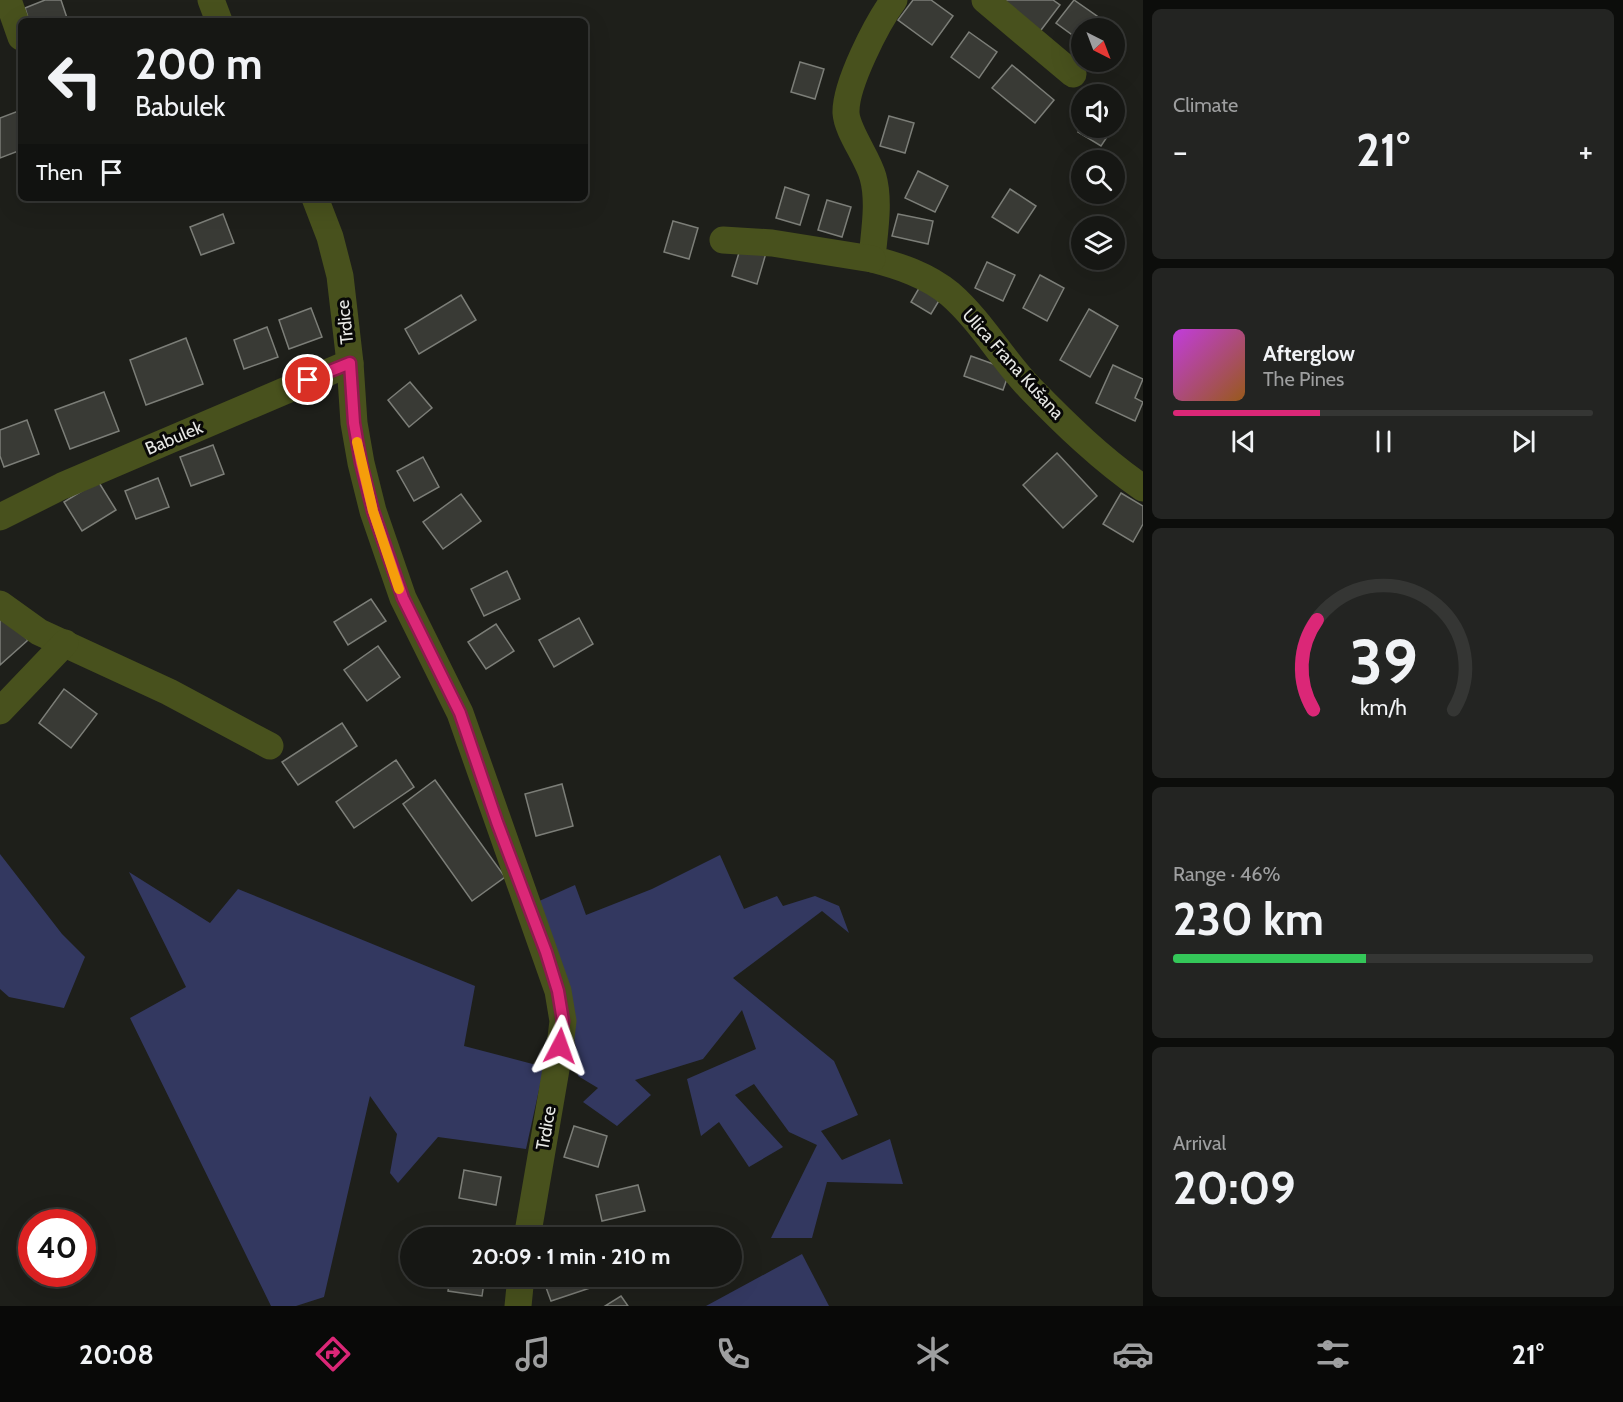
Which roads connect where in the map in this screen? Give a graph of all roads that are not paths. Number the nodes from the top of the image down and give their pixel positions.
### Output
1 (8, 0) edge
2 (211, 0) edge
3 (894, 0) edge
4 (985, 0) edge
5 (218, 18) edge
6 (18, 28) edge
7 (1073, 74) dead end
8 (316, 201) edge
9 (723, 240) dead end
10 (872, 259) junction
11 (350, 363) junction
12 (1143, 488) edge
13 (0, 517) edge
14 (0, 604) edge
15 (64, 643) junction
16 (0, 711) edge
17 (270, 746) dead end
18 (529, 1227) edge
19 (521, 1287) edge
20 (518, 1306) edge

1 - 6 street
2 - 5 street
3 - 10 street
4 - 7 street
8 - 11 street, Trdice
9 - 10 street, Ulica Frana Kušana
10 - 12 street, Ulica Frana Kušana
11 - 13 street, Babulek
11 - 18 street, Trdice
14 - 15 street
15 - 16 street
15 - 17 street
19 - 20 street

